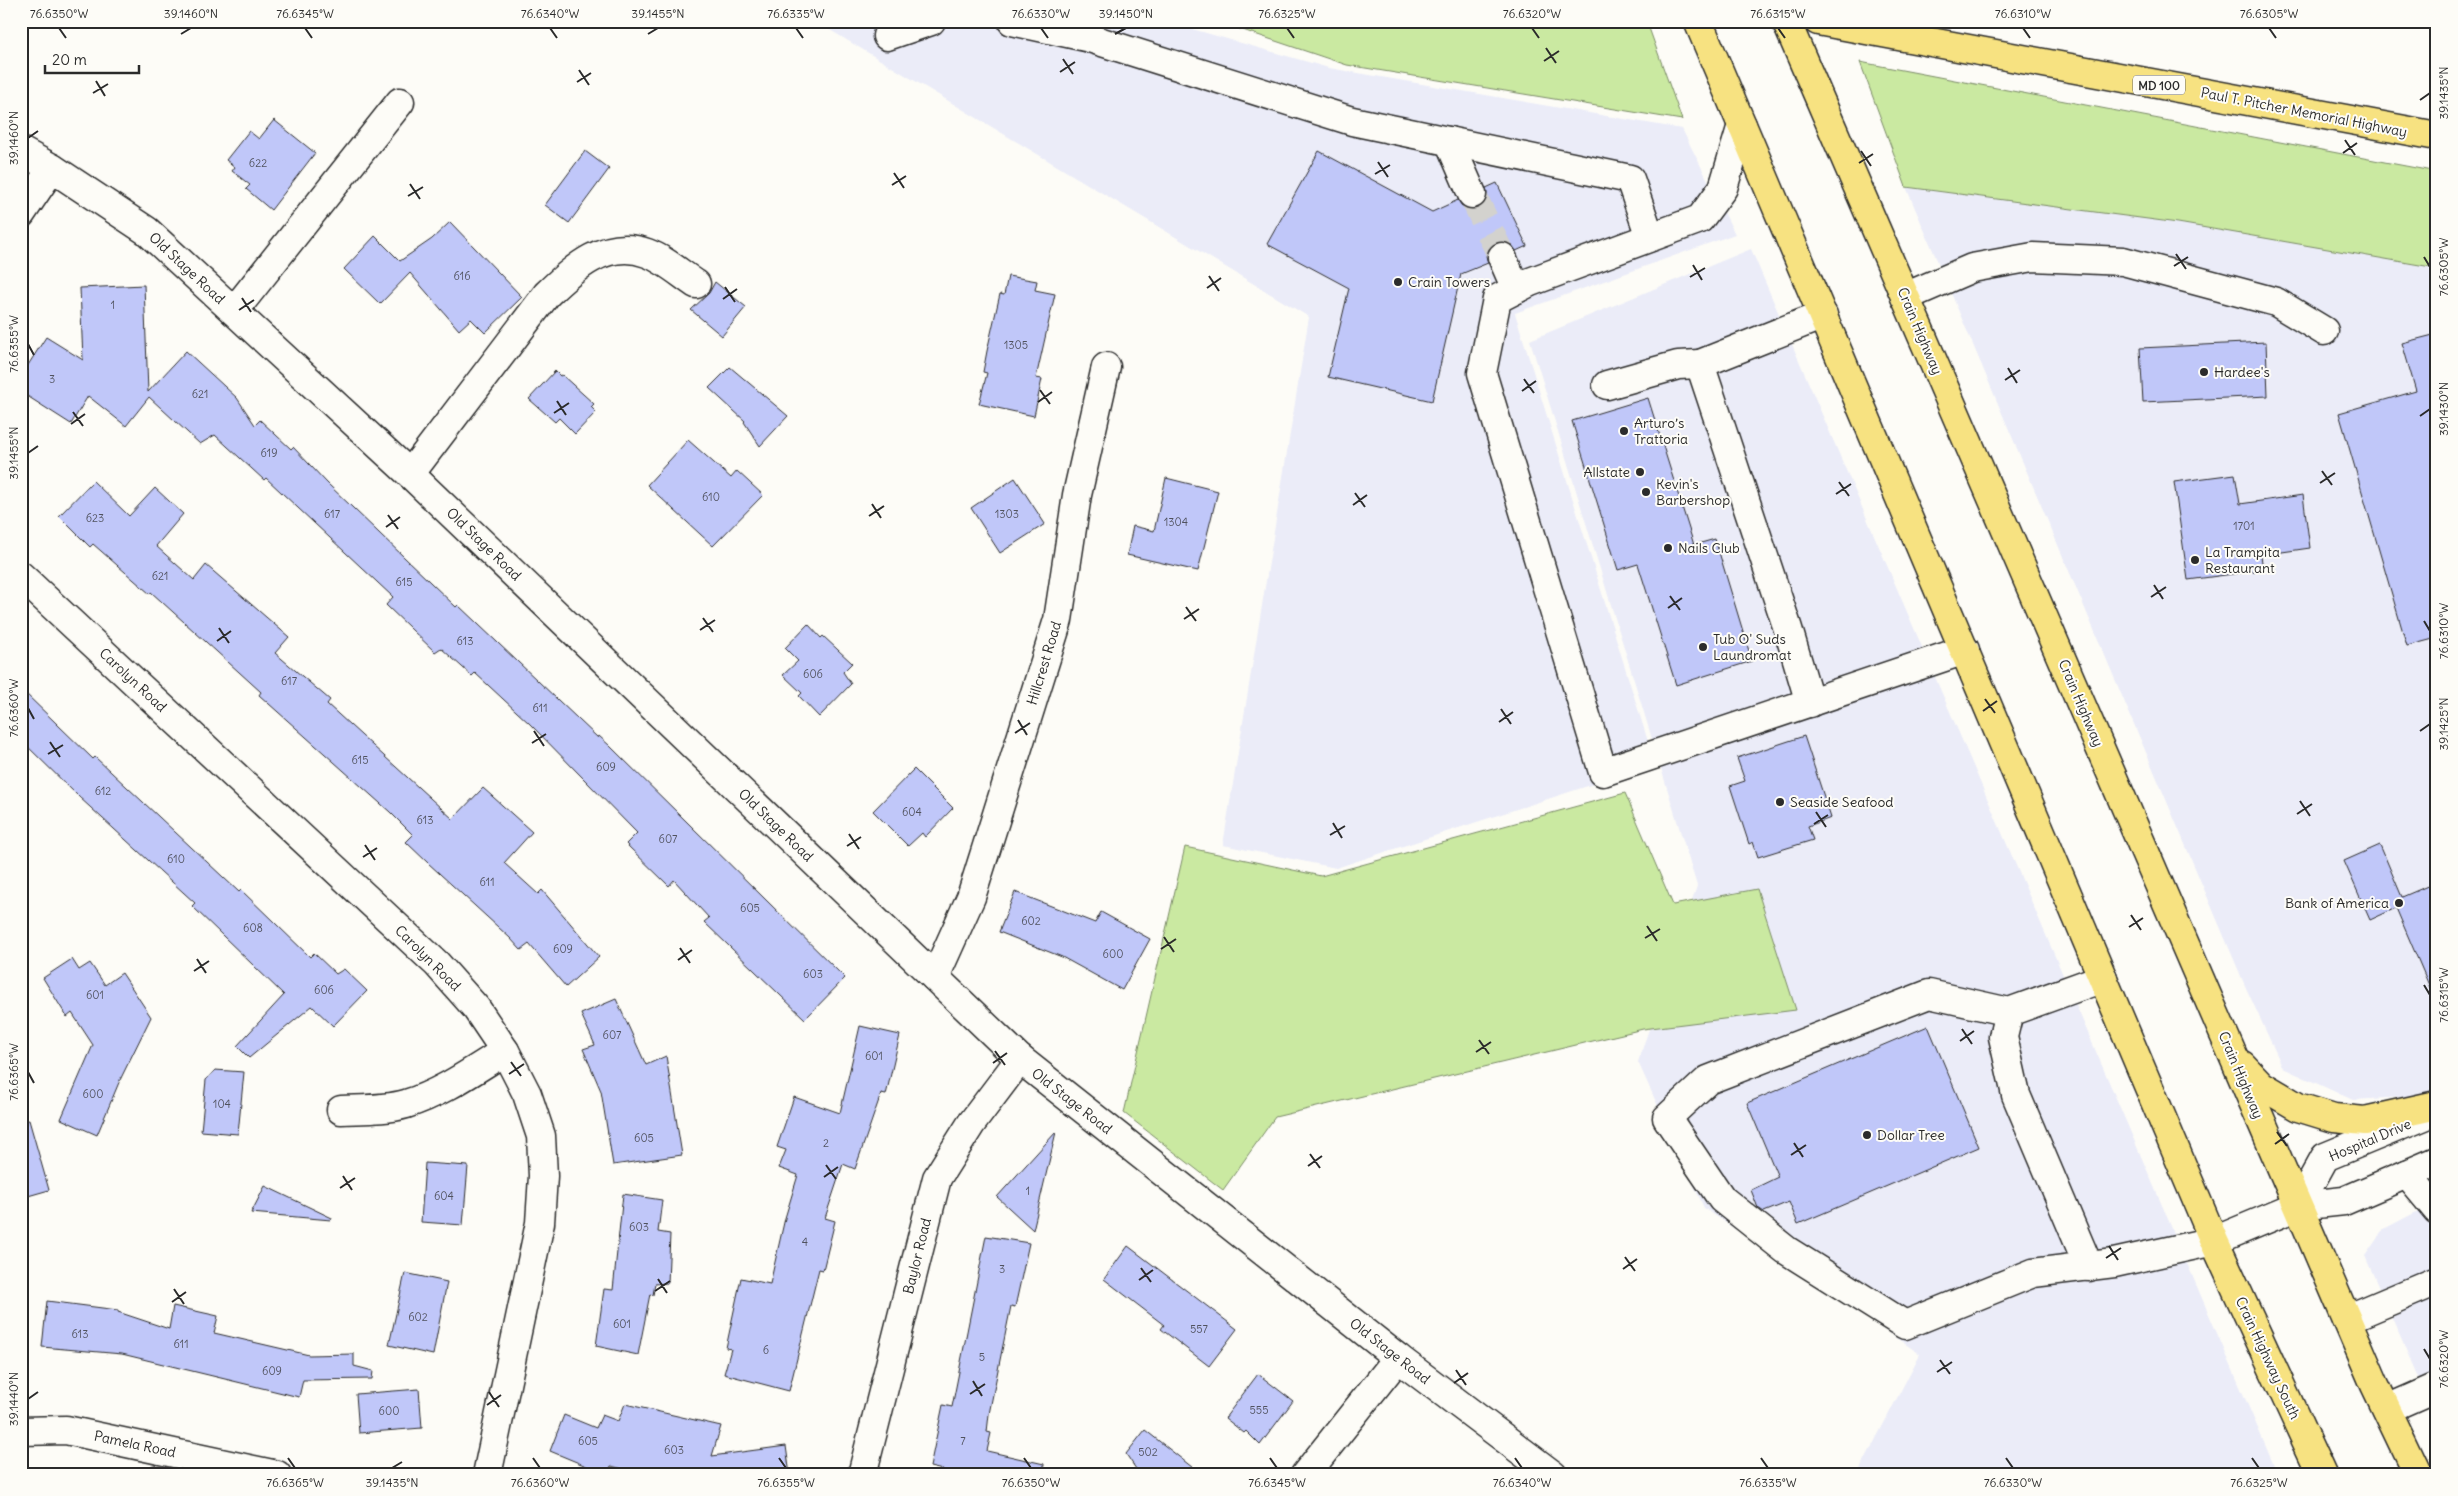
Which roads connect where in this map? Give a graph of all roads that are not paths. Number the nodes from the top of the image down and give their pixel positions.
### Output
1 (931, 21) edge
2 (1012, 21) edge
3 (1698, 21) edge
4 (1786, 21) edge
5 (1818, 21) edge
6 (887, 36) dead end
7 (400, 102) dead end
8 (1742, 125) junction
9 (2437, 136) edge
10 (1449, 141) junction
11 (21, 151) edge
12 (52, 168) junction
13 (1472, 194) tunnel mouth
14 (21, 214) edge
15 (1650, 237) junction
16 (1502, 257) tunnel mouth
17 (696, 284) dead end
18 (1516, 289) junction
19 (1905, 297) junction
20 (234, 312) junction
21 (1823, 315) junction
22 (2324, 331) dead end
23 (1700, 364) junction
24 (1106, 367) dead end
25 (1607, 385) dead end
26 (410, 474) junction
27 (21, 576) edge
28 (1965, 650) junction
29 (1810, 703) junction
30 (935, 977) junction
31 (2103, 978) junction
32 (2010, 1012) junction
33 (505, 1051) junction
34 (2233, 1055) junction
35 (1020, 1060) junction
36 (2437, 1105) edge
37 (341, 1110) dead end
38 (2437, 1111) edge
39 (2437, 1161) edge
40 (2407, 1174) junction
41 (2298, 1206) junction
42 (2437, 1210) edge
43 (2214, 1241) junction
44 (2089, 1266) junction
45 (2437, 1281) edge
46 (2347, 1319) junction
47 (1398, 1358) junction
48 (2437, 1387) edge
49 (2387, 1409) junction
50 (21, 1431) edge
51 (277, 1475) edge
52 (487, 1475) edge
53 (862, 1475) edge
54 (1306, 1475) edge
55 (1553, 1475) edge
56 (2322, 1475) edge
57 (2418, 1475) edge

1 - 6 street
2 - 10 street
3 - 8 main road
4 - 19 main road, Crain Highway
5 - 9 main road, Paul T. Pitcher Memorial Highway / MD 100
7 - 20 street
8 - 15 street
8 - 21 main road
10 - 13 street
10 - 15 street
11 - 12 street, Old Stage Road
12 - 14 street
12 - 20 street, Old Stage Road
15 - 18 street
16 - 18 street
17 - 26 street
18 - 29 street
19 - 22 street
19 - 34 main road, Crain Highway
20 - 26 street, Old Stage Road
21 - 23 street
21 - 28 main road
23 - 25 street
23 - 29 street
24 - 30 street, Hillcrest Road
26 - 30 street, Old Stage Road
27 - 33 street, Carolyn Road
28 - 29 street
28 - 31 main road
30 - 35 street, Old Stage Road
31 - 32 street
31 - 43 main road
32 - 44 street
32 - 44 street
33 - 37 street
33 - 52 street, Carolyn Road
34 - 36 main road
34 - 41 main road, Crain Highway
35 - 47 street, Old Stage Road
35 - 53 street, Baylor Road
38 - 41 street, Hospital Drive
39 - 40 street
40 - 41 street
40 - 42 street
41 - 43 street
41 - 46 main road, Crain Highway
43 - 44 street
43 - 56 main road, Crain Highway South
45 - 46 street
46 - 49 main road, Crain Highway
47 - 54 street
47 - 55 street, Old Stage Road
48 - 49 street
49 - 57 main road
50 - 51 street, Pamela Road

